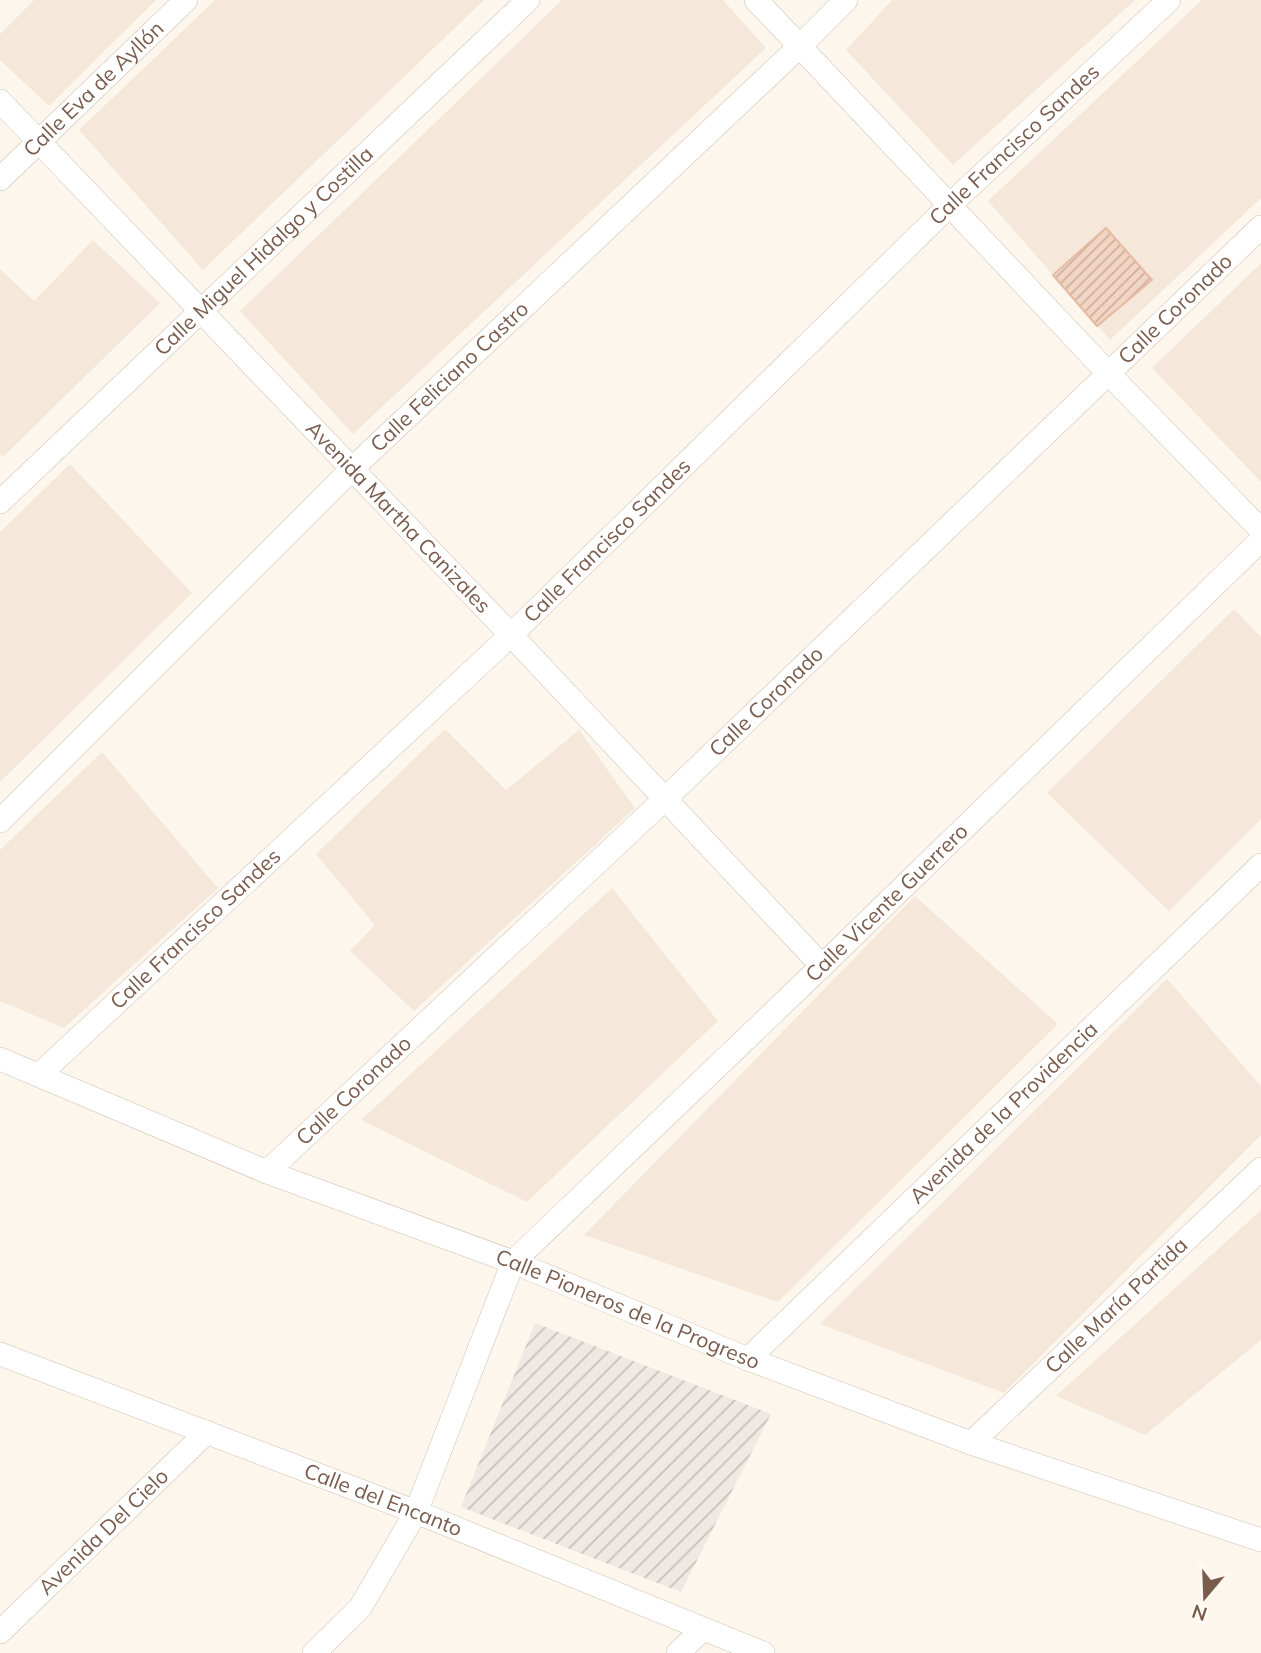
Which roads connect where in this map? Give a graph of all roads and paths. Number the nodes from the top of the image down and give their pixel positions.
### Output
1 (186, 0) edge
2 (528, 0) edge
3 (756, 0) edge
4 (846, 0) edge
5 (1168, 0) edge
6 (799, 47) junction
7 (0, 101) edge
8 (39, 141) junction
9 (0, 178) edge
10 (950, 206) junction
11 (1261, 228) edge
12 (201, 312) junction
13 (1109, 374) junction
14 (353, 468) junction
15 (0, 502) edge
16 (1261, 530) edge
17 (1261, 540) edge
18 (511, 635) junction
19 (665, 799) junction
20 (0, 821) edge
21 (1261, 865) edge
22 (822, 966) junction
23 (0, 1059) edge
24 (39, 1075) junction
25 (1261, 1169) edge
26 (267, 1172) junction
27 (513, 1262) junction
28 (0, 1354) edge
29 (748, 1359) junction
30 (207, 1432) junction
31 (971, 1443) junction
32 (416, 1512) junction
33 (1261, 1540) edge
34 (703, 1629) junction
35 (0, 1632) edge
36 (314, 1653) edge
37 (678, 1653) edge
38 (763, 1653) edge

1 - 8 street, Calle Eva de Ayllón
2 - 12 street, Calle Miguel Hidalgo y Costilla
3 - 6 street
4 - 6 street, Calle Feliciano Castro
5 - 10 street, Calle Francisco Sandes
6 - 10 street
6 - 14 street, Calle Feliciano Castro
7 - 8 street, Avenida Martha Canizales
8 - 9 street, Calle Eva de Ayllón
8 - 12 street, Avenida Martha Canizales
10 - 13 street
10 - 18 street, Calle Francisco Sandes
11 - 13 street, Calle Coronado
12 - 14 street, Avenida Martha Canizales
12 - 15 street, Calle Miguel Hidalgo y Costilla
13 - 16 street
13 - 19 street, Calle Coronado
14 - 18 street, Avenida Martha Canizales
14 - 20 street, Calle Feliciano Castro
17 - 22 street, Calle Vicente Guerrero
18 - 19 street, Avenida Martha Canizales
18 - 24 street, Calle Francisco Sandes
19 - 22 street, Avenida Martha Canizales
19 - 26 street, Calle Coronado
21 - 29 street, Avenida de la Providencia
22 - 27 street, Calle Vicente Guerrero
23 - 24 street, Calle Pioneros de la Progreso
24 - 26 street, Calle Pioneros de la Progreso
25 - 31 street, Calle María Partida
26 - 27 street, Calle Pioneros de la Progreso
27 - 29 street, Calle Pioneros de la Progreso
27 - 32 street
28 - 30 street, Calle del Encanto
29 - 31 street, Calle Pioneros de la Progreso
30 - 32 street, Calle del Encanto
30 - 35 street, Avenida Del Cielo
31 - 33 street, Calle Pioneros de la Progreso
32 - 34 street, Calle del Encanto
32 - 36 street
34 - 37 street
34 - 38 street, Calle del Encanto

